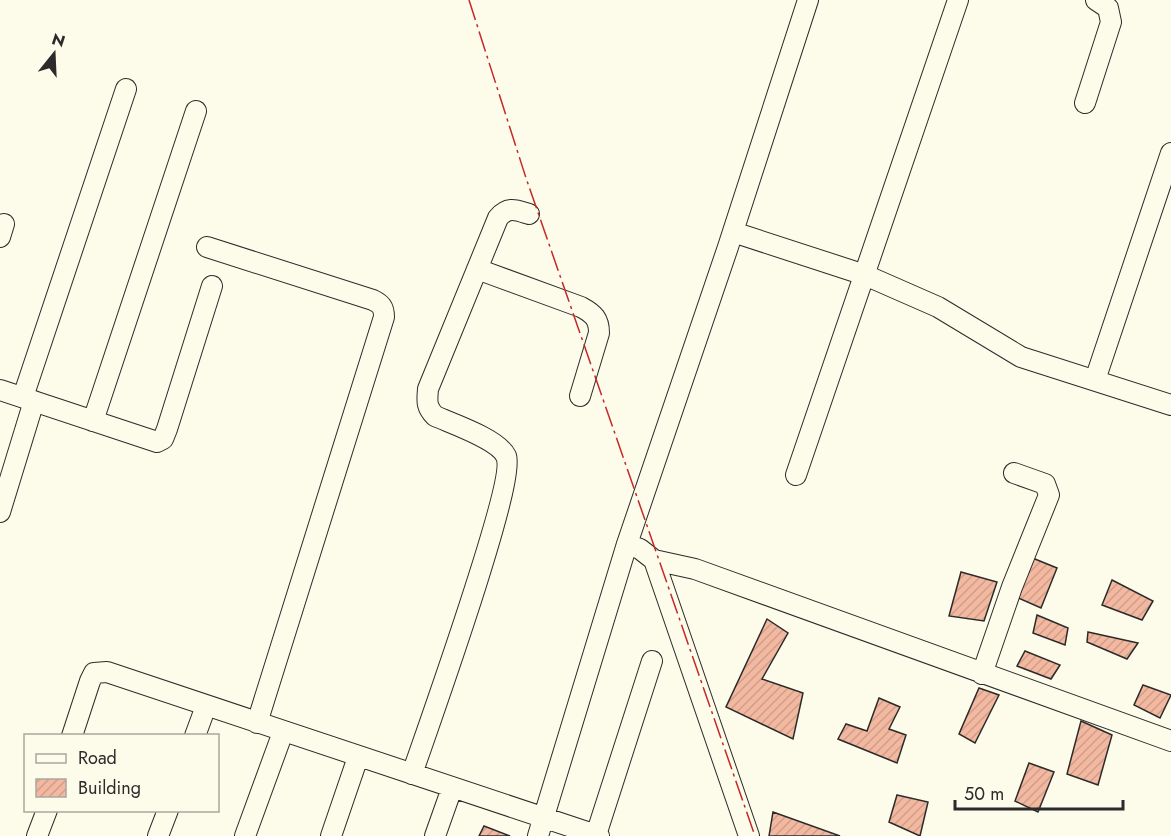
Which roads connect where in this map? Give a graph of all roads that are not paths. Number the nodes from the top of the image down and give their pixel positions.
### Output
1 (808, 0) edge
2 (958, 0) edge
3 (1096, 0) edge
4 (126, 89) dead end
5 (1085, 103) dead end
6 (196, 111) dead end
7 (1171, 153) edge
8 (530, 214) dead end
9 (733, 232) junction
10 (207, 247) dead end
11 (477, 269) junction
12 (864, 274) junction
13 (212, 286) dead end
14 (1095, 380) junction
15 (0, 390) edge
16 (580, 396) dead end
17 (28, 399) junction
18 (1171, 405) edge
19 (93, 421) junction
20 (1014, 473) dead end
21 (796, 475) dead end
22 (4, 488) edge
23 (0, 512) edge
24 (627, 544) junction
25 (654, 560) junction
26 (652, 661) dead end
27 (982, 674) junction
28 (206, 706) junction
29 (257, 723) junction
30 (283, 732) junction
31 (72, 734) edge
32 (195, 734) edge
33 (1171, 741) edge
34 (358, 757) junction
35 (412, 774) junction
36 (452, 788) junction
37 (46, 812) edge
38 (167, 812) edge
39 (541, 827) edge
40 (598, 835) edge
41 (37, 836) edge
42 (158, 836) edge
43 (245, 836) edge
44 (331, 836) edge
45 (435, 836) edge
46 (749, 836) edge

1 - 9 street
2 - 12 street
3 - 5 street
4 - 17 street
6 - 19 street
7 - 14 street
8 - 11 street
9 - 12 street
9 - 24 street
10 - 29 street
11 - 16 street
11 - 35 street
12 - 14 street
12 - 21 street
13 - 19 street
14 - 18 street
15 - 17 street
17 - 19 street
17 - 22 street
20 - 27 street
22 - 23 street
24 - 25 street
24 - 39 street
25 - 27 street
25 - 46 street
26 - 40 street
27 - 33 street
28 - 29 street
28 - 31 street
28 - 32 street
29 - 30 street
30 - 34 street
30 - 43 street
34 - 35 street
34 - 44 street
35 - 36 street
36 - 39 street
36 - 45 street
37 - 41 street
38 - 42 street
39 - 40 street

